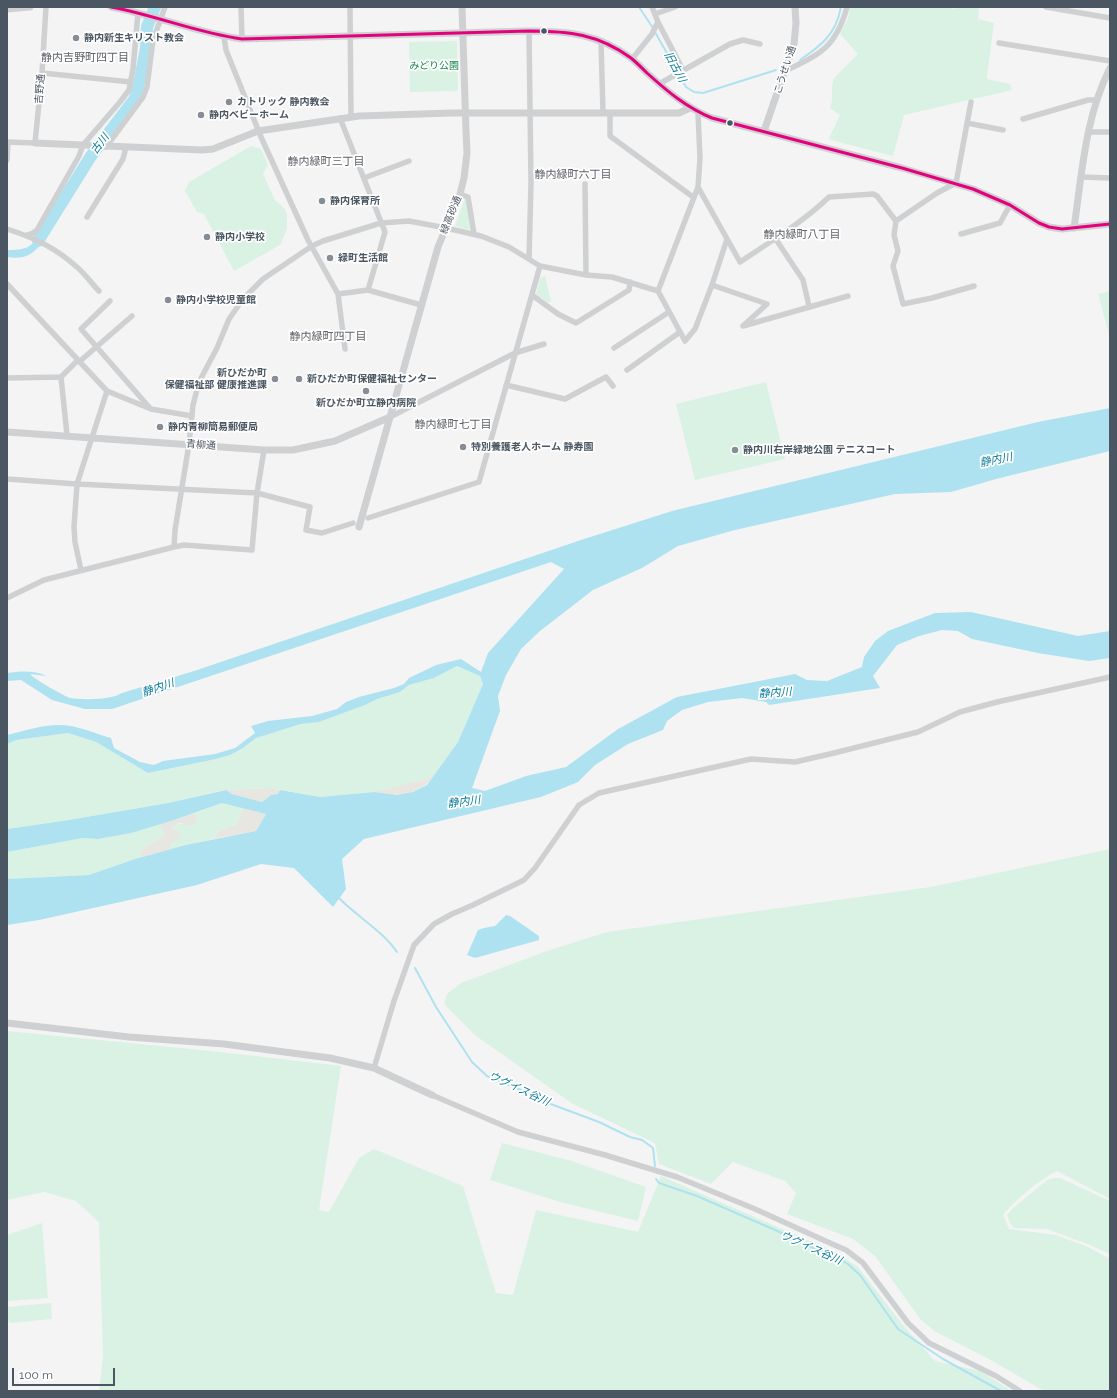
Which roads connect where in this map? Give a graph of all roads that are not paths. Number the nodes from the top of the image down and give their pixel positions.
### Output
1 (30, 7) edge
2 (46, 7) edge
3 (111, 7) edge
4 (165, 7) edge
5 (241, 7) edge
6 (350, 7) edge
7 (462, 7) edge
8 (652, 7) edge
9 (675, 7) edge
10 (795, 7) edge
11 (847, 7) edge
12 (1046, 7) edge
13 (7, 9) edge
14 (140, 14) junction
15 (655, 14) junction
16 (1110, 18) edge
17 (159, 19) junction
18 (658, 24) junction
19 (529, 31) junction
20 (463, 33) junction
21 (224, 36) junction
22 (350, 36) junction
23 (242, 39) junction
24 (601, 41) junction
25 (999, 43) dead end
26 (760, 44) dead end
27 (632, 59) junction
28 (1110, 61) edge
29 (1110, 68) edge
30 (785, 71) junction
31 (680, 72) junction
32 (42, 74) junction
33 (131, 82) junction
34 (659, 84) junction
35 (1096, 100) junction
36 (971, 102) dead end
37 (690, 108) junction
38 (698, 112) junction
39 (466, 113) junction
40 (607, 113) junction
41 (531, 114) junction
42 (351, 117) junction
43 (340, 118) junction
44 (1023, 119) dead end
45 (967, 123) junction
46 (1003, 130) dead end
47 (258, 131) junction
48 (764, 132) junction
49 (1088, 132) junction
50 (1110, 132) edge
51 (8, 142) edge
52 (35, 143) junction
53 (86, 146) junction
54 (105, 146) junction
55 (126, 147) junction
56 (7, 160) edge
57 (409, 161) dead end
58 (1082, 177) junction
59 (364, 178) junction
60 (1110, 178) edge
61 (956, 183) junction
62 (585, 184) dead end
63 (698, 187) junction
64 (460, 194) junction
65 (694, 197) junction
66 (1010, 205) junction
67 (87, 217) dead end
68 (896, 222) junction
69 (381, 223) junction
70 (1110, 224) edge
71 (446, 228) junction
72 (1074, 228) junction
73 (7, 229) edge
74 (474, 234) junction
75 (960, 234) dead end
76 (27, 235) junction
77 (775, 238) junction
78 (727, 239) junction
79 (312, 246) junction
80 (529, 259) junction
81 (540, 266) junction
82 (586, 275) junction
83 (630, 282) junction
84 (7, 284) edge
85 (712, 285) junction
86 (974, 286) dead end
87 (368, 290) junction
88 (99, 291) dead end
89 (658, 291) junction
90 (338, 294) junction
91 (532, 295) junction
92 (848, 296) dead end
93 (110, 301) dead end
94 (421, 305) junction
95 (809, 306) junction
96 (669, 312) junction
97 (132, 316) dead end
98 (680, 332) junction
99 (544, 344) dead end
100 (97, 346) junction
101 (614, 348) dead end
102 (345, 349) dead end
103 (515, 353) junction
104 (78, 361) junction
105 (627, 370) dead end
106 (61, 377) junction
107 (7, 378) edge
108 (506, 385) junction
109 (614, 386) dead end
110 (107, 391) junction
111 (151, 409) junction
112 (192, 416) junction
113 (390, 417) junction
114 (7, 432) edge
115 (67, 436) junction
116 (92, 437) junction
117 (189, 444) junction
118 (264, 450) junction
119 (7, 479) edge
120 (77, 484) junction
121 (181, 489) junction
122 (257, 492) junction
123 (368, 518) dead end
124 (356, 525) joint
125 (174, 547) junction
126 (81, 570) junction
127 (7, 598) edge
128 (1110, 678) edge
129 (7, 1023) edge
130 (374, 1068) junction
131 (432, 1095) joint
132 (1020, 1391) edge

1 - 13 street
2 - 32 street, 吉野通
3 - 14 street
4 - 17 street
5 - 23 street
6 - 22 street
7 - 20 street, 緑高砂通
8 - 15 street
9 - 15 street
10 - 30 street, こうせい通
11 - 30 street
12 - 16 street
14 - 17 street
14 - 33 street
15 - 18 street
17 - 21 street
17 - 54 street
18 - 27 street
18 - 31 street
19 - 20 street
19 - 24 street
19 - 41 street
20 - 22 street
20 - 39 street, 緑高砂通
21 - 23 street
21 - 47 street
22 - 23 street
22 - 42 street
24 - 27 street
24 - 40 street
25 - 28 street
26 - 31 street
27 - 34 street
29 - 35 street
30 - 48 street, こうせい通
31 - 34 street
32 - 33 street
32 - 52 street, 吉野通
33 - 53 street
34 - 37 street
35 - 44 street
35 - 49 street
36 - 45 street
37 - 38 street
37 - 40 street
38 - 48 street
38 - 63 street
39 - 41 street
39 - 42 street
39 - 64 street, 緑高砂通
40 - 41 street
40 - 65 street
41 - 80 street
42 - 43 street
43 - 47 street
43 - 59 street
45 - 46 street
45 - 61 street
47 - 55 street
47 - 79 street
48 - 61 street
49 - 50 street
49 - 58 street
51 - 52 street
51 - 56 street
52 - 53 street
53 - 54 street
53 - 76 street
54 - 55 street
55 - 67 street
57 - 59 street
58 - 60 street
58 - 72 street
59 - 69 street
61 - 66 street
61 - 68 street
62 - 82 street
63 - 65 street
63 - 78 street
64 - 71 street, 緑高砂通
64 - 74 street
65 - 89 street
66 - 72 street
66 - 75 street
68 - 77 street
68 - 86 street
69 - 71 street
69 - 79 street
69 - 87 street
70 - 72 street
71 - 74 street
71 - 94 street, 緑高砂通
73 - 76 street
74 - 80 street
76 - 88 street
77 - 78 street
77 - 95 street
78 - 85 street
79 - 90 street
79 - 112 street
80 - 81 street
81 - 82 street
81 - 91 street
82 - 83 street
83 - 89 street
83 - 91 street
84 - 104 street
85 - 95 street
85 - 98 street
87 - 90 street
87 - 94 street
89 - 96 street
90 - 102 street
91 - 103 street
92 - 95 street
93 - 100 street
94 - 113 street, 緑高砂通
96 - 98 street
96 - 101 street
97 - 100 street
98 - 105 street
99 - 103 street
100 - 104 street
100 - 111 street
103 - 108 street
103 - 113 street
104 - 106 street
104 - 110 street
106 - 107 street
106 - 115 street
108 - 109 street
108 - 123 street
110 - 111 street
110 - 116 street
111 - 112 street
112 - 117 street
113 - 118 street, 青柳通
113 - 124 street, 緑高砂通
114 - 115 street, 青柳通
115 - 116 street, 青柳通
116 - 117 street, 青柳通
116 - 120 street
117 - 118 street, 青柳通
117 - 121 street
118 - 122 street
119 - 120 street
120 - 121 street
120 - 126 street
121 - 122 street
121 - 125 street
122 - 124 street
122 - 125 street
125 - 126 street
126 - 127 street
128 - 130 street
129 - 130 street
130 - 131 street
131 - 132 street

